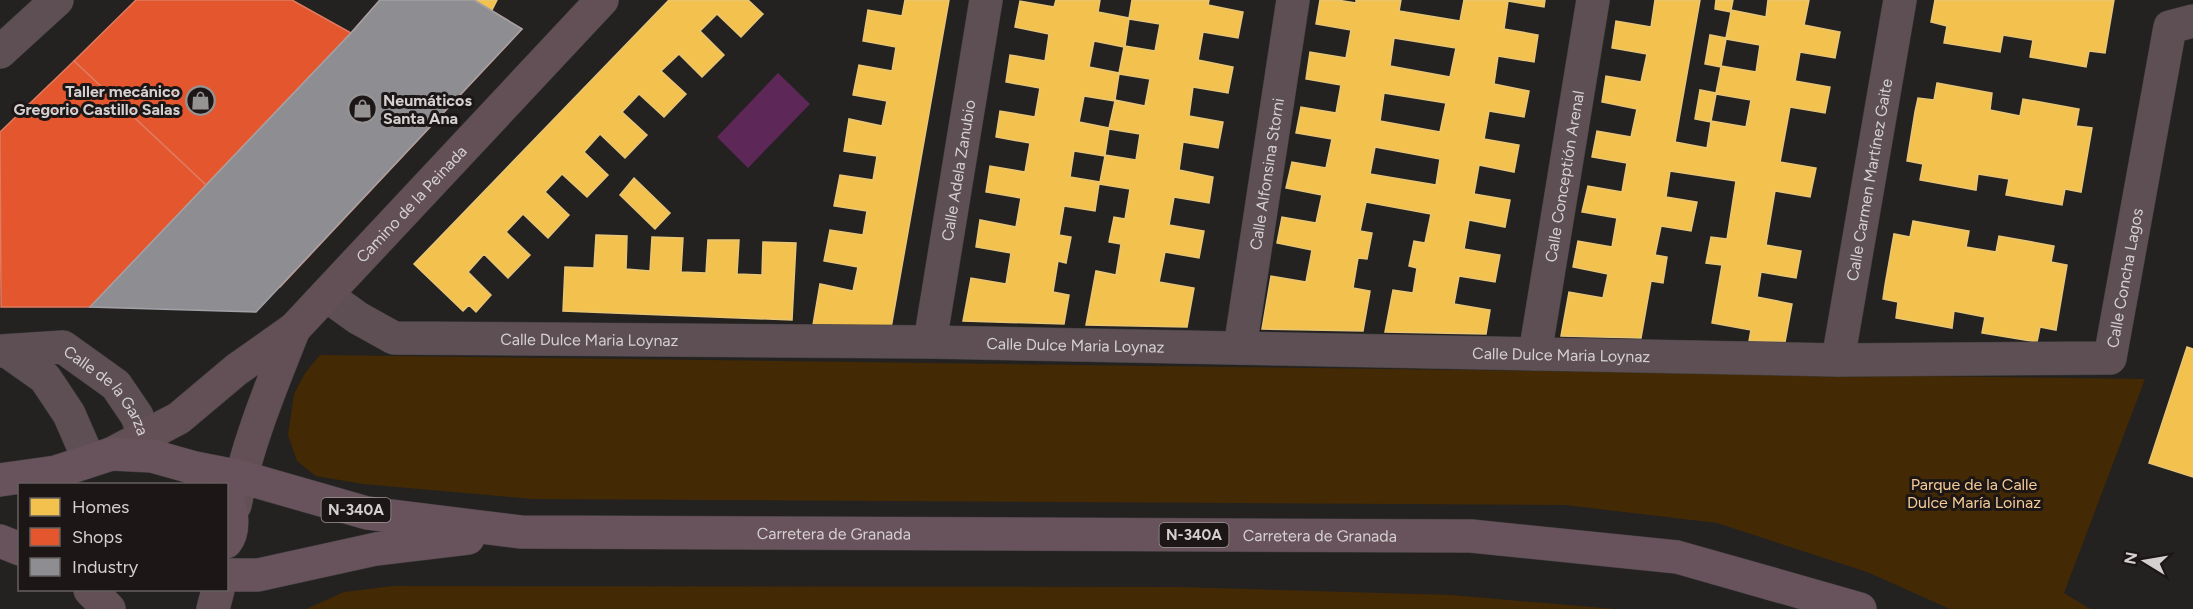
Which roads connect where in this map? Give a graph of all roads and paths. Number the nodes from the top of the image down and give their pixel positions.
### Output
1 (57, 0) edge
2 (602, 0) edge
3 (986, 0) edge
4 (1293, 0) edge
5 (1593, 0) edge
6 (1900, 0) edge
7 (2193, 21) edge
8 (3, 42) edge
9 (326, 295) junction
10 (294, 329) junction
11 (930, 342) junction
12 (1240, 348) junction
13 (4, 351) edge
14 (1535, 354) junction
15 (1838, 360) junction
16 (148, 446) junction
17 (100, 457) junction
18 (50, 478) edge
19 (0, 480) edge
20 (193, 483) edge
21 (228, 499) edge
22 (228, 509) edge
23 (521, 532) junction
24 (0, 541) edge
25 (18, 548) edge
26 (228, 575) edge
27 (91, 591) edge
28 (218, 591) edge
29 (109, 609) edge
30 (213, 609) edge
31 (1860, 609) edge

1 - 8 street
2 - 9 street, Camino de la Peinada
3 - 11 street, Calle Adela Zanubio
4 - 12 street, Calle Alfonsina Storni
5 - 14 street, Calle Conceptión Arenal
6 - 15 street, Calle Carmen Martínez Gaite
7 - 15 street, Calle Concha Lagos
9 - 10 street, Camino de la Peinada
9 - 11 street, Calle Dulce Maria Loynaz
10 - 16 street, Camino de la Peinada
10 - 21 street, Camino de la Peinada
11 - 12 street, Calle Dulce Maria Loynaz
12 - 14 street, Calle Dulce Maria Loynaz
13 - 16 street, Calle de la Garza
13 - 17 street, Calle de la Garza
14 - 15 street, Calle Dulce Maria Loynaz
16 - 17 highway, N-340A
16 - 20 highway, N-340A
17 - 18 highway, N-340A
18 - 19 highway, N-340A
22 - 23 highway, N-340A
23 - 26 highway, N-340A
23 - 31 highway, Carretera de Granada / N-340A
24 - 25 highway
27 - 29 street
28 - 30 street

